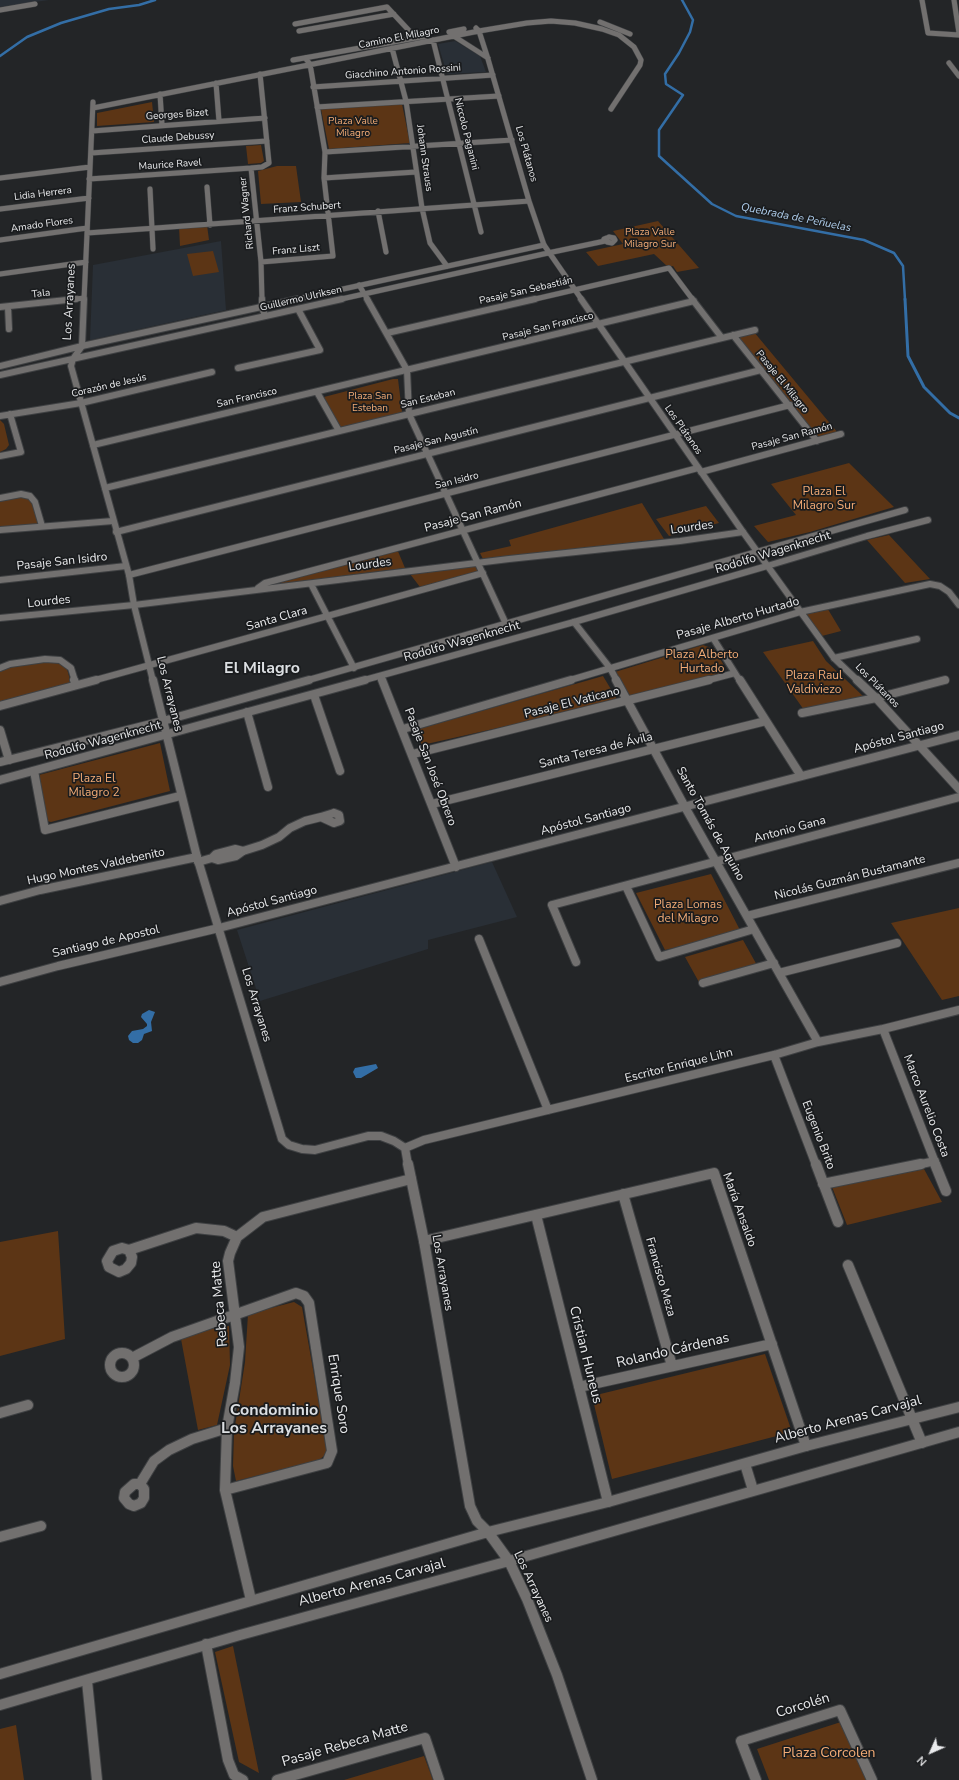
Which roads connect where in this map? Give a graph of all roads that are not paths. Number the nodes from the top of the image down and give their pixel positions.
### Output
1 (922, 0) edge
2 (954, 0) edge
3 (36, 4) dead end
4 (0, 10) edge
5 (394, 14) junction
6 (539, 19) junction
7 (584, 19) dead end
8 (596, 22) dead end
9 (295, 24) dead end
10 (475, 27) junction
11 (620, 30) junction
12 (299, 31) dead end
13 (479, 31) junction
14 (613, 33) junction
15 (630, 34) dead end
16 (959, 34) edge
17 (427, 36) dead end
18 (453, 36) junction
19 (416, 38) junction
20 (433, 40) junction
21 (392, 48) junction
22 (305, 58) junction
23 (488, 59) junction
24 (293, 60) dead end
25 (949, 63) dead end
26 (310, 64) junction
27 (260, 74) junction
28 (493, 75) junction
29 (959, 76) edge
30 (443, 78) junction
31 (401, 81) junction
32 (216, 83) junction
33 (314, 87) junction
34 (160, 94) junction
35 (499, 96) junction
36 (449, 100) junction
37 (406, 101) junction
38 (93, 105) joint
39 (317, 108) junction
40 (611, 109) dead end
41 (265, 118) junction
42 (219, 121) junction
43 (162, 125) junction
44 (92, 131) junction
45 (512, 140) junction
46 (267, 141) junction
47 (460, 143) junction
48 (414, 146) junction
49 (324, 152) junction
50 (91, 153) junction
51 (90, 167) junction
52 (251, 168) junction
53 (416, 172) junction
54 (0, 178) edge
55 (324, 178) junction
56 (89, 179) junction
57 (207, 187) dead end
58 (150, 189) dead end
59 (89, 198) junction
60 (529, 201) junction
61 (474, 205) junction
62 (422, 208) junction
63 (0, 209) edge
64 (378, 211) junction
65 (328, 216) junction
66 (257, 220) junction
67 (210, 224) junction
68 (152, 228) junction
69 (87, 230) junction
70 (481, 232) dead end
71 (0, 240) edge
72 (605, 241) dead end
73 (544, 245) junction
74 (153, 250) dead end
75 (386, 252) dead end
76 (548, 253) junction
77 (86, 262) junction
78 (261, 262) junction
79 (446, 266) junction
80 (0, 274) edge
81 (359, 285) junction
82 (574, 290) junction
83 (364, 294) junction
84 (84, 298) junction
85 (694, 301) junction
86 (0, 307) edge
87 (8, 307) junction
88 (262, 307) junction
89 (298, 309) junction
90 (266, 316) junction
91 (598, 324) junction
92 (9, 329) dead end
93 (755, 330) dead end
94 (387, 332) junction
95 (733, 335) junction
96 (722, 338) junction
97 (82, 346) junction
98 (73, 359) junction
99 (624, 362) junction
100 (0, 366) edge
101 (238, 368) dead end
102 (407, 370) junction
103 (761, 370) junction
104 (212, 372) dead end
105 (0, 375) edge
106 (317, 392) junction
107 (649, 398) junction
108 (81, 403) junction
109 (790, 405) junction
110 (10, 414) junction
111 (408, 414) junction
112 (0, 416) edge
113 (339, 431) junction
114 (841, 434) dead end
115 (675, 435) junction
116 (817, 441) junction
117 (93, 446) junction
118 (427, 454) junction
119 (0, 456) edge
120 (699, 470) junction
121 (105, 488) junction
122 (446, 494) junction
123 (0, 498) edge
124 (905, 510) dead end
125 (928, 520) dead end
126 (113, 521) junction
127 (42, 526) junction
128 (0, 530) edge
129 (463, 530) junction
130 (116, 532) junction
131 (743, 532) junction
132 (757, 552) junction
133 (478, 563) junction
134 (126, 566) junction
135 (767, 566) junction
136 (483, 573) junction
137 (128, 575) junction
138 (0, 580) edge
139 (311, 584) junction
140 (256, 590) junction
141 (134, 605) junction
142 (959, 605) edge
143 (800, 612) junction
144 (328, 616) junction
145 (0, 618) edge
146 (574, 622) junction
147 (506, 624) junction
148 (713, 638) junction
149 (917, 639) dead end
150 (834, 658) junction
151 (149, 666) junction
152 (0, 668) edge
153 (354, 668) junction
154 (610, 668) junction
155 (736, 673) junction
156 (381, 676) junction
157 (945, 680) dead end
158 (76, 685) junction
159 (314, 694) junction
160 (876, 698) junction
161 (628, 700) junction
162 (0, 706) edge
163 (247, 712) junction
164 (802, 713) dead end
165 (163, 721) junction
166 (766, 721) junction
167 (403, 729) junction
168 (0, 730) edge
169 (166, 735) junction
170 (959, 735) edge
171 (919, 746) junction
172 (654, 749) junction
173 (413, 754) junction
174 (9, 760) junction
175 (0, 762) edge
176 (34, 771) junction
177 (340, 771) dead end
178 (801, 776) junction
179 (0, 780) edge
180 (268, 787) dead end
181 (959, 789) edge
182 (180, 796) junction
183 (959, 797) edge
184 (432, 804) junction
185 (685, 806) junction
186 (321, 817) dead end
187 (197, 860) junction
188 (717, 862) junction
189 (959, 863) edge
190 (456, 866) junction
191 (626, 886) junction
192 (0, 901) edge
193 (747, 916) junction
194 (219, 928) junction
195 (754, 929) junction
196 (479, 939) dead end
197 (897, 943) dead end
198 (576, 962) dead end
199 (774, 963) junction
200 (779, 973) junction
201 (0, 982) edge
202 (703, 983) dead end
203 (959, 1010) edge
204 (884, 1029) junction
205 (818, 1042) junction
206 (774, 1055) junction
207 (548, 1110) junction
208 (405, 1148) junction
209 (935, 1161) junction
210 (411, 1179) junction
211 (824, 1184) junction
212 (946, 1191) dead end
213 (623, 1194) junction
214 (536, 1215) junction
215 (838, 1222) dead end
216 (237, 1237) junction
217 (424, 1242) junction
218 (129, 1250) dead end
219 (848, 1265) dead end
220 (236, 1314) junction
221 (772, 1344) junction
222 (132, 1358) dead end
223 (672, 1366) junction
224 (579, 1387) junction
225 (28, 1405) dead end
226 (959, 1407) edge
227 (0, 1413) edge
228 (911, 1418) junction
229 (227, 1428) junction
230 (959, 1432) edge
231 (922, 1443) junction
232 (806, 1446) junction
233 (745, 1464) junction
234 (140, 1484) dead end
235 (225, 1490) junction
236 (753, 1490) junction
237 (608, 1502) junction
238 (40, 1526) dead end
239 (488, 1532) junction
240 (0, 1537) edge
241 (509, 1561) junction
242 (251, 1600) junction
243 (206, 1644) junction
244 (0, 1674) edge
245 (87, 1681) junction
246 (0, 1705) edge
247 (97, 1780) edge
248 (243, 1780) edge
249 (277, 1780) edge
250 (439, 1780) edge
251 (592, 1780) edge
252 (756, 1780) edge
253 (872, 1780) edge

1 - 16 street
2 - 16 street
3 - 4 street
5 - 9 street
5 - 12 street
5 - 19 street
6 - 7 street
6 - 10 street
6 - 13 street, Camino El Milagro
6 - 14 street, Camino El Milagro
8 - 11 street
10 - 13 street
10 - 18 street
11 - 14 street
11 - 15 street
13 - 18 street, Camino El Milagro
13 - 23 street, Los Plátanos
14 - 40 street, Camino El Milagro
17 - 19 street
18 - 20 street, Camino El Milagro
18 - 23 street
19 - 22 street
20 - 21 street, Camino El Milagro
20 - 30 street, Niccolo Paganini
21 - 26 street, Camino El Milagro
21 - 31 street, Johann Strauss
22 - 24 street
22 - 26 street
23 - 28 street, Los Plátanos
25 - 29 street
26 - 27 street, Camino El Milagro
26 - 33 street
27 - 32 street, Camino El Milagro
27 - 41 street, Richard Wagner
28 - 30 street, Giacchino Antonio Rossini
28 - 35 street, Los Plátanos
30 - 31 street, Giacchino Antonio Rossini
30 - 36 street, Niccolo Paganini
31 - 33 street, Giacchino Antonio Rossini
31 - 37 street, Johann Strauss
32 - 34 street, Camino El Milagro
32 - 42 street
33 - 39 street
34 - 38 street, Camino El Milagro
34 - 43 street
35 - 36 street
35 - 45 street, Los Plátanos
36 - 37 street
36 - 47 street, Niccolo Paganini
37 - 39 street
37 - 48 street, Johann Strauss
38 - 44 street, Los Arrayanes
39 - 49 street
41 - 42 street, Georges Bizet
41 - 46 street, Richard Wagner
42 - 43 street, Georges Bizet
43 - 44 street, Georges Bizet
44 - 50 street, Los Arrayanes
45 - 47 street
45 - 60 street, Los Plátanos
46 - 50 street, Claude Debussy
46 - 52 street, Richard Wagner
47 - 48 street
47 - 61 street, Niccolo Paganini
48 - 49 street
48 - 53 street, Johann Strauss
49 - 55 street
50 - 51 street, Los Arrayanes
51 - 54 street
51 - 56 street, Los Arrayanes
52 - 56 street, Maurice Ravel
52 - 66 street, Richard Wagner
53 - 55 street
53 - 62 street, Johann Strauss
55 - 65 street
56 - 59 street, Los Arrayanes
57 - 67 street
58 - 68 street
59 - 63 street, Lidia Herrera
59 - 69 street, Los Arrayanes
60 - 61 street, Franz Schubert
60 - 73 street, Los Plátanos
61 - 62 street, Franz Schubert
61 - 70 street, Niccolo Paganini
62 - 64 street, Franz Schubert
62 - 79 street, Johann Strauss
64 - 65 street, Franz Schubert
64 - 75 street
65 - 66 street, Franz Schubert
65 - 78 street, Franz Liszt
66 - 67 street, Franz Schubert
66 - 78 street, Richard Wagner
67 - 68 street, Franz Schubert
68 - 69 street, Franz Schubert
68 - 74 street
69 - 71 street, Amado Flores
69 - 77 street, Los Arrayanes
72 - 76 street, Guillermo Ulriksen
73 - 76 street, Los Plátanos
73 - 79 street, Guillermo Ulriksen
76 - 82 street, Los Plátanos
76 - 83 street, Guillermo Ulriksen
77 - 80 street
77 - 84 street, Los Arrayanes
78 - 88 street, Richard Wagner
79 - 81 street, Guillermo Ulriksen
81 - 83 street
81 - 88 street, Guillermo Ulriksen
82 - 85 street, Pasaje San Sebastián
82 - 91 street, Los Plátanos
82 - 94 street, Pasaje San Sebastián
83 - 89 street, Guillermo Ulriksen
83 - 94 street
84 - 87 street, Tala
84 - 97 street, Los Arrayanes
85 - 91 street, Pasaje San Francisco
85 - 96 street
86 - 87 street, Tala
87 - 92 street
88 - 90 street, Richard Wagner
88 - 97 street, Guillermo Ulriksen
89 - 90 street, Guillermo Ulriksen
89 - 101 street
90 - 98 street, Guillermo Ulriksen
91 - 99 street, Los Plátanos
91 - 102 street, Pasaje San Francisco
93 - 95 street, San Esteban
94 - 102 street
95 - 96 street, San Esteban
95 - 103 street, Pasaje El Milagro
96 - 99 street, San Esteban
97 - 98 street, Los Arrayanes
97 - 100 street, Guillermo Ulriksen
98 - 105 street, Guillermo Ulriksen
98 - 108 street, Los Arrayanes
99 - 107 street, Los Plátanos
99 - 111 street, San Esteban
102 - 106 street, San Francisco
102 - 111 street
103 - 107 street, Pasaje San Agustín
103 - 109 street, Pasaje El Milagro
104 - 108 street, Corazón de Jesús
106 - 113 street
106 - 117 street, San Francisco
107 - 115 street, Los Plátanos
107 - 118 street, Pasaje San Agustín
108 - 110 street, Corazón de Jesús
108 - 117 street, Los Arrayanes
109 - 115 street, San Isidro
109 - 116 street, Pasaje El Milagro
110 - 112 street, Corazón de Jesús
110 - 119 street
111 - 113 street, San Esteban
111 - 118 street
113 - 121 street, San Esteban
114 - 116 street, Pasaje San Ramón
115 - 120 street, Los Plátanos
115 - 122 street, San Isidro
116 - 120 street, Pasaje San Ramón
117 - 121 street, Los Arrayanes
118 - 122 street
118 - 130 street, Pasaje San Agustín
120 - 129 street, Pasaje San Ramón
120 - 131 street, Los Plátanos
121 - 126 street, Los Arrayanes
122 - 129 street
122 - 137 street, San Isidro
123 - 127 street
124 - 132 street, Rodolfo Wagenknecht
125 - 135 street, Rodolfo Wagenknecht
126 - 127 street
126 - 130 street, Los Arrayanes
127 - 128 street
129 - 133 street
129 - 140 street, Pasaje San Ramón
130 - 134 street, Los Arrayanes
131 - 132 street, Los Plátanos
131 - 133 street, Lourdes
132 - 135 street, Los Plátanos
132 - 147 street, Rodolfo Wagenknecht
133 - 136 street
133 - 139 street, Lourdes
134 - 137 street, Los Arrayanes
134 - 138 street, Pasaje San Isidro
135 - 143 street, Los Plátanos
135 - 146 street, Rodolfo Wagenknecht
136 - 144 street, Santa Clara
136 - 147 street
137 - 141 street, Los Arrayanes
139 - 140 street, Lourdes
139 - 144 street
140 - 141 street, Lourdes
141 - 145 street, Lourdes
141 - 151 street, Los Arrayanes
142 - 143 street, Pasaje Alberto Hurtado
143 - 148 street, Pasaje Alberto Hurtado
143 - 150 street, Los Plátanos
144 - 151 street, Santa Clara
144 - 153 street
146 - 154 street, Santo Tomás de Aquino
146 - 156 street, Rodolfo Wagenknecht
147 - 153 street, Rodolfo Wagenknecht
148 - 154 street, Pasaje Alberto Hurtado
148 - 155 street
149 - 150 street
150 - 160 street, Los Plátanos
151 - 158 street, Santa Clara
151 - 165 street, Los Arrayanes
152 - 158 street
153 - 165 street, Rodolfo Wagenknecht
154 - 161 street, Santo Tomás de Aquino
154 - 167 street, Pasaje Alberto Hurtado
155 - 161 street, Pasaje El Vaticano
155 - 166 street
156 - 159 street, Rodolfo Wagenknecht
156 - 167 street, Pasaje San José Obrero
157 - 160 street
158 - 162 street, Santa Clara
159 - 163 street, Rodolfo Wagenknecht
159 - 177 street
160 - 164 street
160 - 171 street, Los Plátanos
161 - 172 street, Santo Tomás de Aquino
161 - 173 street, Pasaje El Vaticano
163 - 169 street, Rodolfo Wagenknecht
163 - 180 street
165 - 169 street, Los Arrayanes
165 - 174 street, Rodolfo Wagenknecht
166 - 172 street, Santa Teresa de Ávila
166 - 178 street
167 - 173 street, Pasaje San José Obrero
168 - 174 street
169 - 176 street, Rodolfo Wagenknecht
169 - 182 street, Los Arrayanes
170 - 171 street, Apóstol Santiago
171 - 178 street, Apóstol Santiago
171 - 181 street, Los Plátanos
172 - 184 street, Santa Teresa de Ávila
172 - 185 street, Santo Tomás de Aquino
173 - 184 street, Pasaje San José Obrero
174 - 175 street, Rodolfo Wagenknecht
176 - 179 street, Rodolfo Wagenknecht
176 - 182 street
178 - 185 street, Apóstol Santiago
182 - 187 street, Los Arrayanes
183 - 188 street, Antonio Gana
184 - 190 street, Pasaje San José Obrero
185 - 188 street, Santo Tomás de Aquino
185 - 190 street, Apóstol Santiago
186 - 187 street, Hugo Montes Valdebenito
187 - 192 street, Hugo Montes Valdebenito
187 - 194 street, Los Arrayanes
188 - 191 street, Antonio Gana
188 - 193 street, Santo Tomás de Aquino
189 - 193 street, Nicolás Guzmán Bustamante
190 - 194 street, Apóstol Santiago
191 - 195 street
191 - 198 street, Antonio Gana
193 - 195 street, Santo Tomás de Aquino
194 - 201 street, Santiago de Apostol
194 - 208 street, Los Arrayanes
195 - 199 street, Santo Tomás de Aquino
196 - 207 street
197 - 200 street
199 - 200 street, Santo Tomás de Aquino
199 - 202 street
200 - 205 street, Santo Tomás de Aquino
203 - 204 street, Escritor Enrique Lihn
204 - 205 street, Escritor Enrique Lihn
204 - 209 street, Marco Aurelio Costa
205 - 206 street, Escritor Enrique Lihn
206 - 207 street, Escritor Enrique Lihn
206 - 211 street, Eugenio Brito
207 - 208 street, Escritor Enrique Lihn
208 - 210 street, Los Arrayanes
209 - 211 street
209 - 212 street, Marco Aurelio Costa
210 - 216 street, Rebeca Matte
210 - 217 street, Los Arrayanes
211 - 215 street, Eugenio Brito
213 - 214 street, María Ansaldo
213 - 221 street, María Ansaldo
213 - 223 street, Francisco Meza
214 - 217 street, María Ansaldo
214 - 224 street, Cristian Huneus
216 - 218 street
216 - 220 street, Rebeca Matte
217 - 239 street, Los Arrayanes
219 - 228 street
220 - 222 street
220 - 229 street, Rebeca Matte
220 - 235 street, Enrique Soro
221 - 223 street, Rolando Cárdenas
221 - 232 street, María Ansaldo
223 - 224 street, Rolando Cárdenas
224 - 237 street, Cristian Huneus
225 - 227 street
226 - 228 street, Alberto Arenas Carvajal
228 - 231 street
228 - 232 street, Alberto Arenas Carvajal
229 - 234 street
229 - 235 street, Rebeca Matte
230 - 231 street, Alberto Arenas Carvajal
231 - 236 street, Alberto Arenas Carvajal
232 - 233 street, Alberto Arenas Carvajal
233 - 236 street
233 - 237 street, Alberto Arenas Carvajal
235 - 242 street, Rebeca Matte
236 - 241 street, Alberto Arenas Carvajal
237 - 239 street, Alberto Arenas Carvajal
238 - 240 street
239 - 241 street, Los Arrayanes
239 - 242 street, Alberto Arenas Carvajal
241 - 243 street, Alberto Arenas Carvajal
241 - 251 street, Los Arrayanes
242 - 244 street, Alberto Arenas Carvajal
243 - 245 street, Alberto Arenas Carvajal
243 - 248 street
245 - 246 street, Alberto Arenas Carvajal
245 - 247 street
249 - 250 street, Pasaje Rebeca Matte
252 - 253 street, Corcolén

